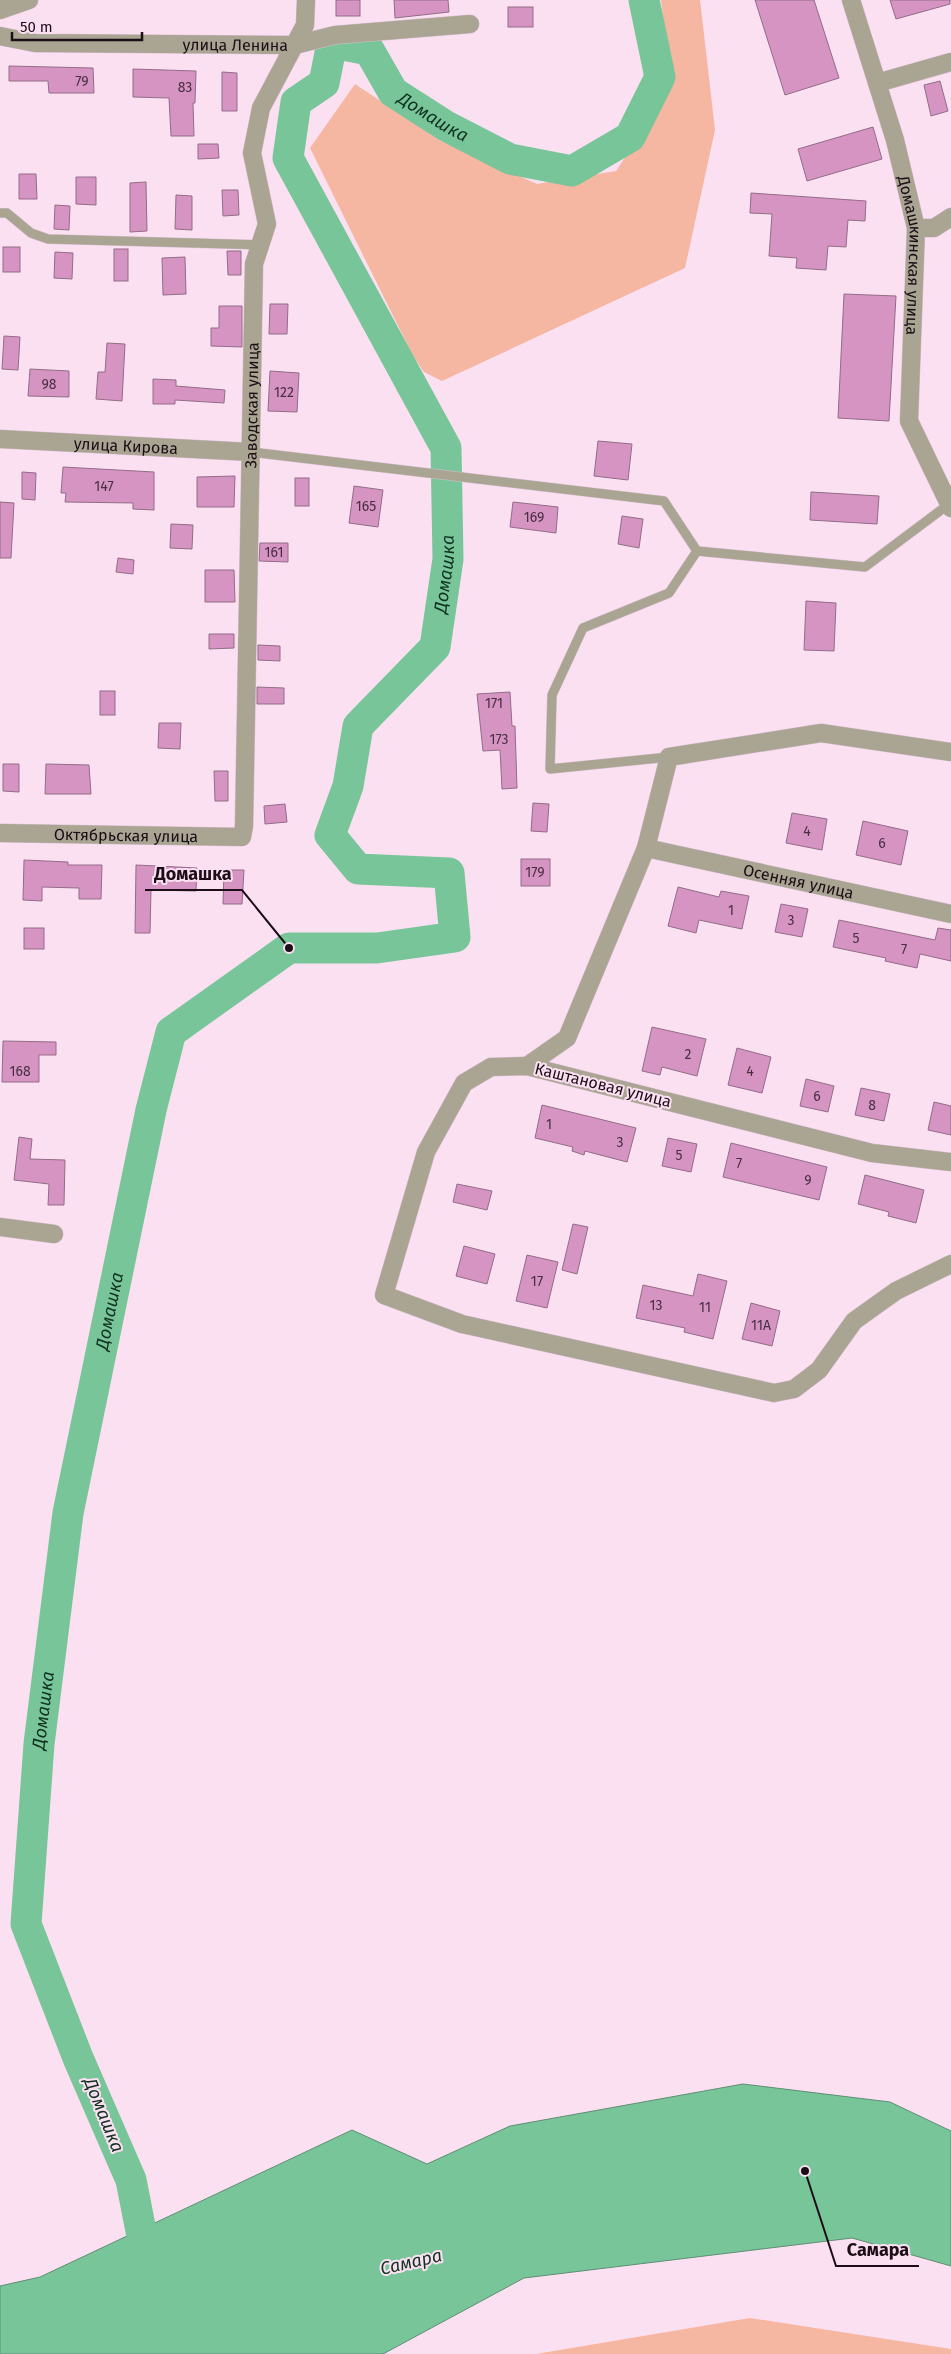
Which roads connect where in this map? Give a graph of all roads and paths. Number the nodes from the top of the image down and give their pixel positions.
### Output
1 (29, 0) edge
2 (306, 0) edge
3 (852, 0) edge
4 (0, 10) edge
5 (470, 24) dead end
6 (0, 36) edge
7 (295, 45) junction
8 (951, 62) edge
9 (877, 83) junction
10 (0, 213) edge
11 (951, 218) edge
12 (916, 228) junction
13 (261, 245) junction
14 (0, 439) edge
15 (251, 452) junction
16 (950, 506) edge
17 (698, 551) junction
18 (951, 752) edge
19 (669, 758) junction
20 (244, 826) joint
21 (0, 833) edge
22 (646, 848) junction
23 (951, 914) edge
24 (527, 1066) junction
25 (951, 1162) edge
26 (0, 1227) edge
27 (54, 1234) dead end
28 (951, 1264) edge

1 - 4 street
2 - 7 street, Заводская улица
3 - 9 street, Домашкинская улица
5 - 7 street, улица Ленина
6 - 7 street, улица Ленина
7 - 13 street, Заводская улица
8 - 9 street
9 - 12 street, Домашкинская улица
10 - 13 lane
11 - 12 street
12 - 16 street, Домашкинская улица
13 - 15 street, Заводская улица
14 - 15 street, улица Кирова
15 - 17 lane
15 - 20 street, Заводская улица
16 - 17 lane
17 - 19 lane
18 - 19 street
19 - 22 street
20 - 21 street, Октябрьская улица
22 - 23 street, Осенняя улица
22 - 24 street
24 - 25 street, Каштановая улица
24 - 28 street, Каштановая улица
26 - 27 street

